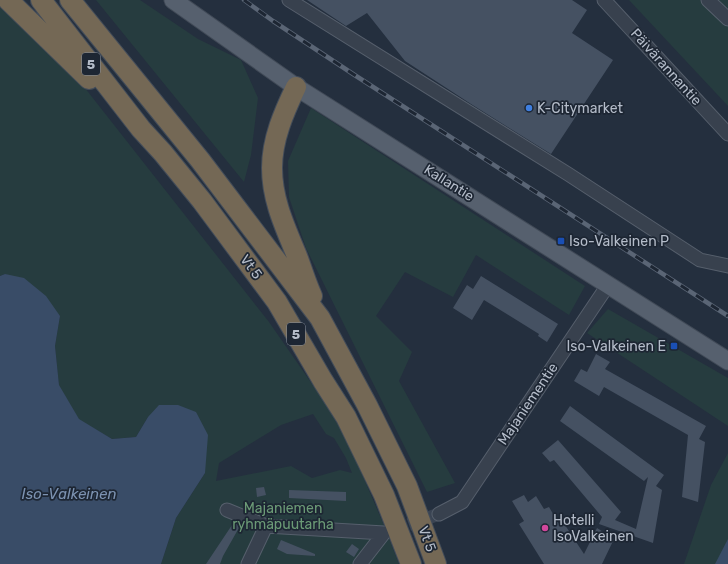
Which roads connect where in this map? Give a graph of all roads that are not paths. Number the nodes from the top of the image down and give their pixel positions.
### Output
1 (8, 0) edge
2 (41, 0) edge
3 (70, 0) edge
4 (173, 0) edge
5 (289, 0) edge
6 (604, 0) edge
7 (708, 0) edge
8 (728, 19) edge
9 (296, 87) junction
10 (141, 129) junction
11 (728, 134) edge
12 (728, 266) edge
13 (608, 284) junction
14 (320, 318) junction
15 (728, 361) edge
16 (227, 510) dead end
17 (439, 514) tunnel mouth
18 (266, 526) junction
19 (248, 564) edge
20 (360, 564) edge
21 (411, 564) edge
22 (436, 564) edge

1 - 10 highway
2 - 10 highway, Vt 5 / 5
3 - 14 highway, Vt 5 / 5
4 - 9 main road, Kallantie
5 - 12 street
6 - 11 street, Päivärannantie
7 - 8 street
9 - 13 main road, Kallantie
9 - 14 highway
10 - 21 highway, Vt 5 / 5
13 - 15 main road, Kallantie
13 - 17 street, Majaniementie
14 - 22 highway, Vt 5 / 5
16 - 18 street
18 - 19 street
18 - 20 street

